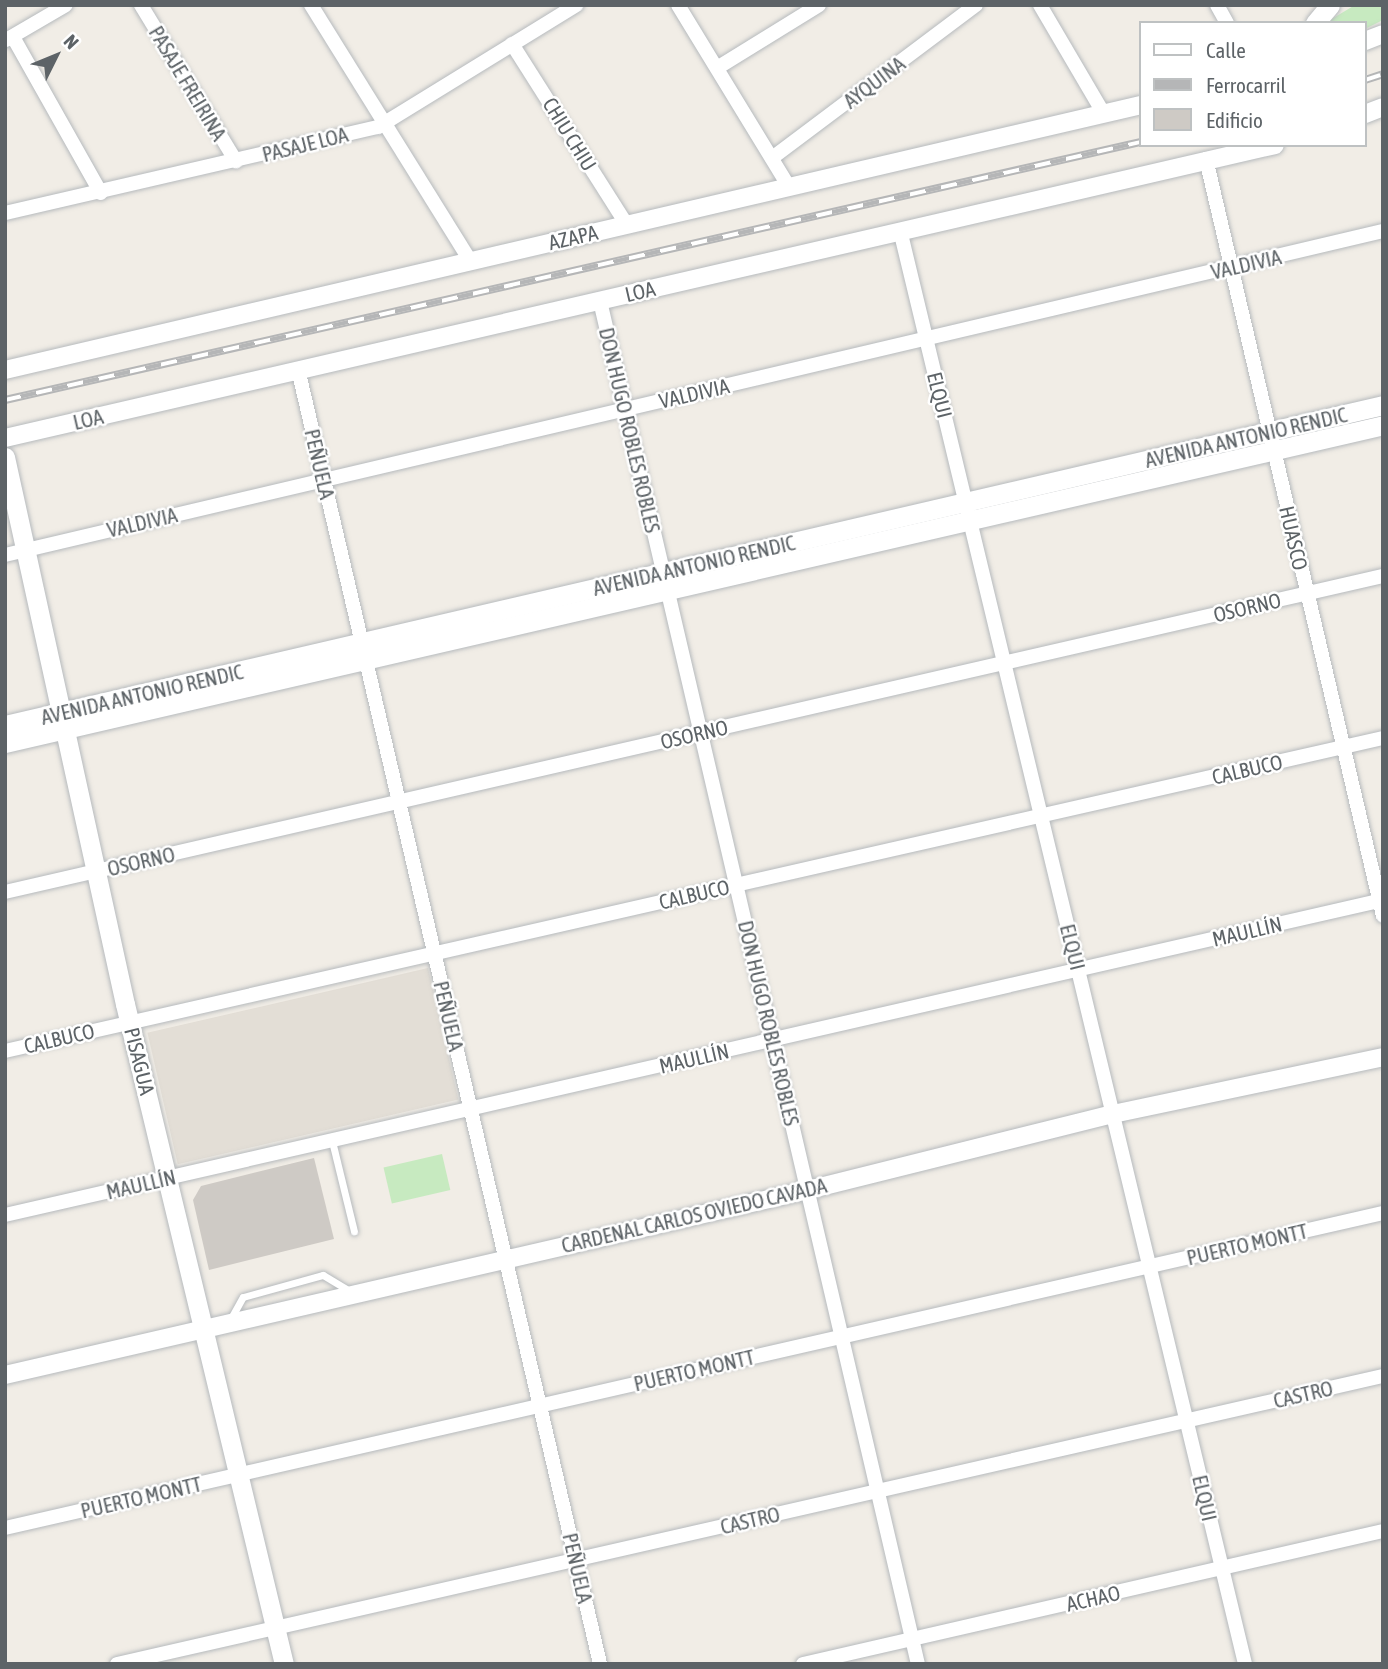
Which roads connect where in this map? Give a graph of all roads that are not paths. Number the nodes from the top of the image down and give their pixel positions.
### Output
1 (66, 5) edge
2 (141, 5) edge
3 (311, 5) edge
4 (576, 5) edge
5 (678, 5) edge
6 (819, 5) edge
7 (976, 5) edge
8 (1040, 5) edge
9 (1217, 5) edge
10 (1330, 5) edge
11 (1226, 21) edge
12 (1317, 21) edge
13 (9, 39) edge
14 (512, 44) junction
15 (717, 68) junction
16 (1140, 105) edge
17 (1104, 114) junction
18 (384, 123) junction
19 (1265, 147) edge
20 (772, 158) junction
21 (1206, 159) junction
22 (236, 161) junction
23 (789, 187) junction
24 (101, 193) junction
25 (5, 212) edge
26 (627, 225) junction
27 (900, 230) junction
28 (1383, 232) edge
29 (470, 260) junction
30 (1231, 267) junction
31 (600, 301) junction
32 (926, 338) junction
33 (298, 369) junction
34 (5, 370) edge
35 (1383, 405) edge
36 (625, 409) junction
37 (1383, 425) edge
38 (5, 438) edge
39 (1272, 441) junction
40 (5, 457) edge
41 (324, 480) junction
42 (966, 502) junction
43 (971, 522) junction
44 (25, 550) junction
45 (5, 555) edge
46 (1383, 576) edge
47 (666, 581) junction
48 (1307, 593) junction
49 (364, 651) junction
50 (1004, 662) junction
51 (61, 721) junction
52 (5, 725) edge
53 (701, 732) junction
54 (1383, 738) edge
55 (5, 743) edge
56 (1343, 747) junction
57 (399, 802) junction
58 (1041, 815) junction
59 (97, 871) junction
60 (737, 885) junction
61 (5, 892) edge
62 (1381, 900) edge
63 (1383, 916) edge
64 (435, 953) junction
65 (1078, 970) junction
66 (130, 1022) junction
67 (773, 1039) junction
68 (5, 1051) edge
69 (1383, 1057) edge
70 (471, 1111) junction
71 (1113, 1114) junction
72 (332, 1141) junction
73 (170, 1177) junction
74 (808, 1190) junction
75 (1383, 1213) edge
76 (5, 1215) edge
77 (354, 1231) dead end
78 (506, 1258) junction
79 (1149, 1266) junction
80 (354, 1294) junction
81 (228, 1323) junction
82 (205, 1329) junction
83 (842, 1336) junction
84 (5, 1375) edge
85 (1383, 1376) edge
86 (540, 1406) junction
87 (1186, 1421) junction
88 (240, 1474) junction
89 (879, 1490) junction
90 (5, 1528) edge
91 (1383, 1531) edge
92 (576, 1559) junction
93 (1221, 1568) junction
94 (276, 1628) junction
95 (912, 1639) junction
96 (117, 1664) edge
97 (285, 1664) edge
98 (600, 1664) edge
99 (803, 1664) edge
100 (918, 1664) edge
101 (1245, 1664) edge

1 - 13 street
2 - 22 street, PASAJE FREIRINA
3 - 18 street
4 - 14 street, PASAJE LOA
5 - 15 street
6 - 15 street
7 - 20 street, AYQUINA
8 - 17 street
9 - 11 street
10 - 12 main road
13 - 24 street
14 - 18 street, PASAJE LOA
14 - 26 street, CHIU CHIU
15 - 20 street
16 - 17 street, AZAPA
17 - 23 street, AZAPA
18 - 22 street, PASAJE LOA
18 - 29 street
19 - 21 street, LOA
20 - 23 street
21 - 27 street, LOA
21 - 30 street, HUASCO
22 - 24 street, PASAJE LOA
23 - 26 street, AZAPA
24 - 25 street, PASAJE LOA
26 - 29 street, AZAPA
27 - 31 street, LOA
27 - 32 street, ELQUI
28 - 30 street, VALDIVIA
29 - 34 street, AZAPA
30 - 32 street, VALDIVIA
30 - 39 street, HUASCO
31 - 33 street, LOA
31 - 36 street, DON HUGO ROBLES ROBLES
32 - 36 street, VALDIVIA
32 - 42 street, ELQUI
33 - 38 street, LOA
33 - 41 street, PEÑUELA
35 - 39 main road, AVENIDA ANTONIO RENDIC
36 - 41 street, VALDIVIA
36 - 47 street, DON HUGO ROBLES ROBLES
37 - 39 main road, AVENIDA ANTONIO RENDIC
39 - 42 main road, AVENIDA ANTONIO RENDIC
39 - 43 main road, AVENIDA ANTONIO RENDIC
39 - 48 street, HUASCO
40 - 44 main road, PISAGUA
41 - 44 street, VALDIVIA
41 - 49 street, PEÑUELA
42 - 43 street, ELQUI
42 - 47 main road, AVENIDA ANTONIO RENDIC
43 - 47 main road, AVENIDA ANTONIO RENDIC
43 - 50 street, ELQUI
44 - 45 street, VALDIVIA
44 - 51 main road, PISAGUA
46 - 48 street, OSORNO
47 - 49 main road, AVENIDA ANTONIO RENDIC
47 - 53 street, DON HUGO ROBLES ROBLES
48 - 50 street, OSORNO
48 - 56 street, HUASCO
49 - 51 main road, AVENIDA ANTONIO RENDIC
49 - 57 street, PEÑUELA
50 - 53 street, OSORNO
50 - 58 street, ELQUI
51 - 52 main road, AVENIDA ANTONIO RENDIC
51 - 55 main road, AVENIDA ANTONIO RENDIC
51 - 59 main road, PISAGUA
53 - 57 street, OSORNO
53 - 60 street, DON HUGO ROBLES ROBLES
54 - 56 street, CALBUCO
56 - 58 street, CALBUCO
56 - 62 street, HUASCO
57 - 59 street, OSORNO
57 - 64 street, PEÑUELA
58 - 60 street, CALBUCO
58 - 65 street, ELQUI
59 - 61 street, OSORNO
59 - 66 main road, PISAGUA
60 - 64 street, CALBUCO
60 - 67 street, DON HUGO ROBLES ROBLES
62 - 63 street, HUASCO
62 - 65 street, MAULLÍN
64 - 66 street, CALBUCO
64 - 70 street, PEÑUELA
65 - 67 street, MAULLÍN
65 - 71 street, ELQUI
66 - 68 street, CALBUCO
66 - 73 main road, PISAGUA
67 - 70 street, MAULLÍN
67 - 74 street, DON HUGO ROBLES ROBLES
69 - 71 street, CARDENAL CARLOS OVIEDO CAVADA
70 - 72 street, MAULLÍN
70 - 78 street, PEÑUELA
71 - 74 street, CARDENAL CARLOS OVIEDO CAVADA
71 - 79 street, ELQUI
72 - 73 street, MAULLÍN
72 - 77 lane
73 - 76 street, MAULLÍN
73 - 82 main road, PISAGUA
74 - 78 street, CARDENAL CARLOS OVIEDO CAVADA
74 - 83 street, DON HUGO ROBLES ROBLES
75 - 79 street, PUERTO MONTT
78 - 80 street, CARDENAL CARLOS OVIEDO CAVADA
78 - 86 street, PEÑUELA
79 - 83 street, PUERTO MONTT
79 - 87 street, ELQUI
80 - 81 street, CARDENAL CARLOS OVIEDO CAVADA
80 - 81 lane
81 - 82 street, CARDENAL CARLOS OVIEDO CAVADA
82 - 84 street, CARDENAL CARLOS OVIEDO CAVADA
82 - 88 main road, PISAGUA
83 - 86 street, PUERTO MONTT
83 - 89 street, DON HUGO ROBLES ROBLES
85 - 87 street, CASTRO
86 - 88 street, PUERTO MONTT
86 - 92 street, PEÑUELA
87 - 89 street, CASTRO
87 - 93 street, ELQUI
88 - 90 street, PUERTO MONTT
88 - 94 main road, PISAGUA
89 - 92 street, CASTRO
89 - 95 street, DON HUGO ROBLES ROBLES
91 - 93 street, ACHAO
92 - 94 street, CASTRO
92 - 98 street, PEÑUELA
93 - 95 street, ACHAO
93 - 101 street, ELQUI
94 - 96 street, CASTRO
94 - 97 main road, PISAGUA
95 - 99 street, ACHAO
95 - 100 street, DON HUGO ROBLES ROBLES

